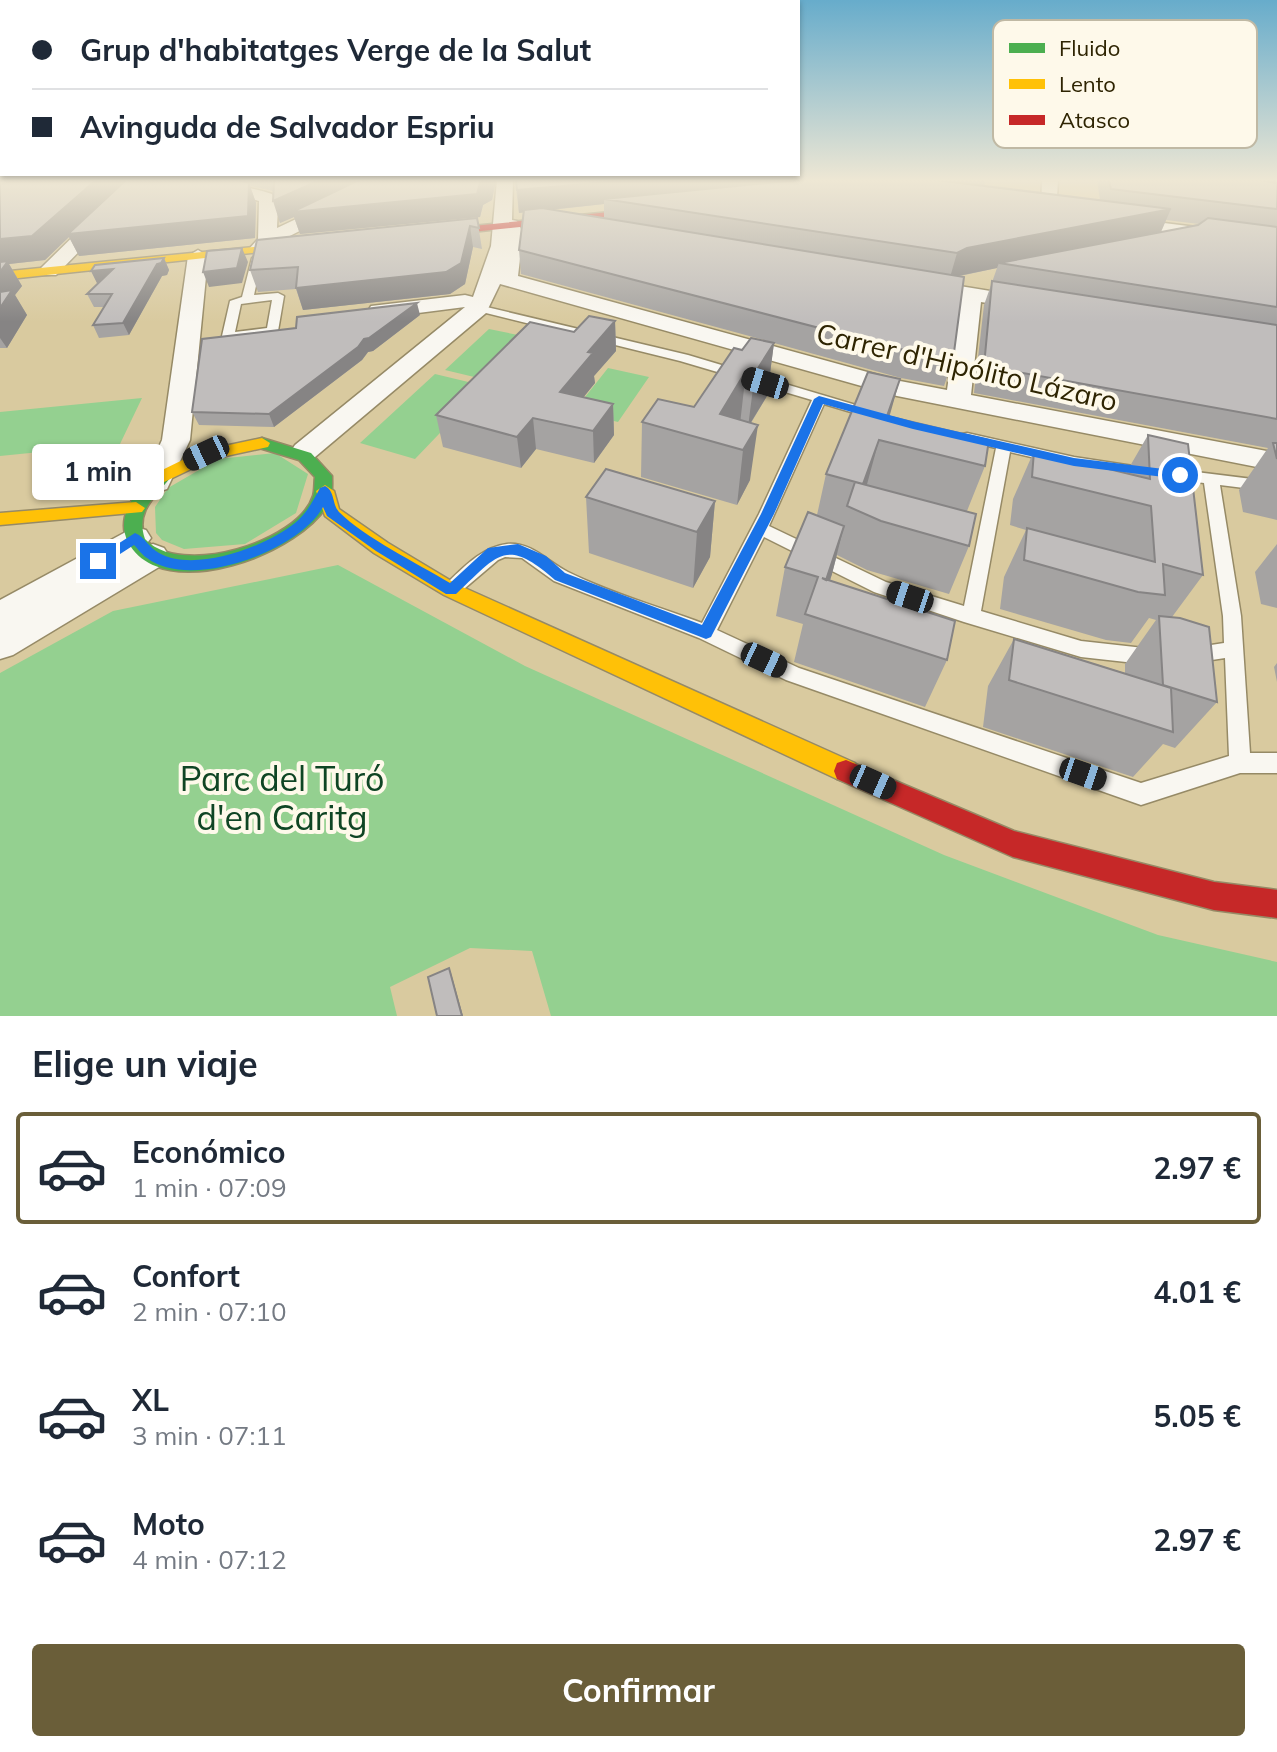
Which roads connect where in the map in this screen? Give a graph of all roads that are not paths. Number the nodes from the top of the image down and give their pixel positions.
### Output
1 (94, 227) edge
2 (266, 227) edge
3 (298, 227) edge
4 (487, 227) edge
5 (502, 227) edge
6 (504, 227) edge
7 (571, 227) edge
8 (1162, 227) edge
9 (1208, 233) junction
10 (617, 235) edge
11 (397, 236) edge
12 (336, 242) edge
13 (1277, 243) edge
14 (263, 245) junction
15 (1154, 245) edge
16 (198, 256) junction
17 (49, 271) junction
18 (0, 276) edge
19 (993, 278) edge
20 (897, 281) edge
21 (942, 289) junction
22 (971, 294) junction
23 (247, 300) junction
24 (471, 304) junction
25 (1049, 307) edge
26 (356, 313) edge
27 (819, 399) junction
28 (958, 400) junction
29 (886, 418) edge
30 (958, 435) edge
31 (1004, 445) junction
32 (296, 448) junction
33 (1277, 462) edge
34 (1211, 478) junction
35 (157, 482) junction
36 (1277, 487) edge
37 (325, 491) junction
38 (0, 519) edge
39 (760, 528) junction
40 (72, 532) dead end
41 (139, 532) junction
42 (308, 539) dead end
43 (344, 541) dead end
44 (274, 544) junction
45 (381, 548) junction
46 (451, 590) junction
47 (0, 616) edge
48 (971, 617) junction
49 (706, 633) junction
50 (0, 645) edge
51 (1234, 649) junction
52 (1240, 763) junction
53 (1277, 763) edge
54 (1277, 904) edge

1 - 17 street
2 - 14 street
3 - 14 street
4 - 11 street
5 - 24 street
6 - 28 street, Carrer d'Hipólito Lázaro
7 - 10 street
8 - 9 street
9 - 13 street
9 - 15 street
12 - 14 street
14 - 16 street
14 - 23 lane
16 - 17 street
16 - 35 street
17 - 18 street
19 - 21 street
20 - 21 street
21 - 22 street
22 - 25 street
22 - 28 street
23 - 23 lane
24 - 26 street
24 - 27 lane
24 - 32 street
27 - 29 lane
27 - 39 lane
28 - 33 street, Carrer d'Hipólito Lázaro
30 - 31 lane
31 - 34 lane
31 - 48 lane
32 - 35 street
32 - 37 street
34 - 36 lane
34 - 51 lane
35 - 41 street
37 - 44 street
37 - 45 street
38 - 41 street
39 - 48 lane
39 - 49 lane
40 - 41 street
41 - 44 street
41 - 47 street
41 - 50 street
42 - 44 street
43 - 45 street
45 - 46 street
46 - 49 lane
46 - 54 street
48 - 51 lane
49 - 52 lane
51 - 52 lane
52 - 53 lane

